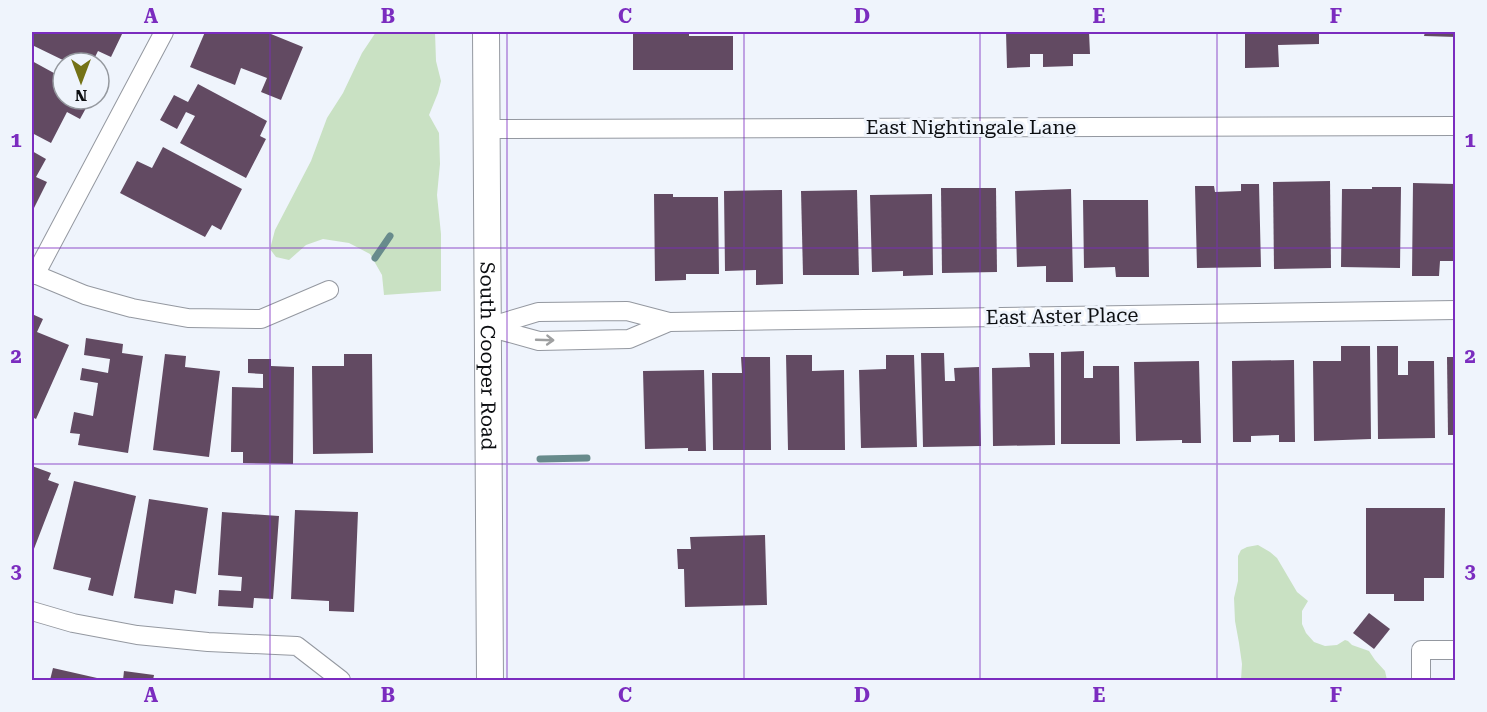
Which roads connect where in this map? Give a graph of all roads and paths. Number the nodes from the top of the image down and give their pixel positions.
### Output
1 (164, 32) edge
2 (486, 32) edge
3 (1455, 126) edge
4 (487, 129) junction
5 (33, 274) edge
6 (329, 290) dead end
7 (1455, 309) edge
8 (607, 311) junction
9 (669, 322) junction
10 (488, 327) junction
11 (607, 340) junction
12 (32, 611) edge
13 (1455, 650) edge
14 (341, 681) edge
15 (490, 681) edge
16 (1421, 681) edge

1 - 5 street
2 - 4 main road, South Cooper Road
3 - 4 street, East Nightingale Lane
4 - 10 main road, South Cooper Road
5 - 6 street
7 - 9 street, East Aster Place
8 - 9 street, East Aster Place
8 - 10 street, East Aster Place
8 - 11 street
9 - 11 street, East Aster Place
10 -> 11 street, East Aster Place
10 - 15 main road, South Cooper Road
12 - 14 street
13 - 16 street

